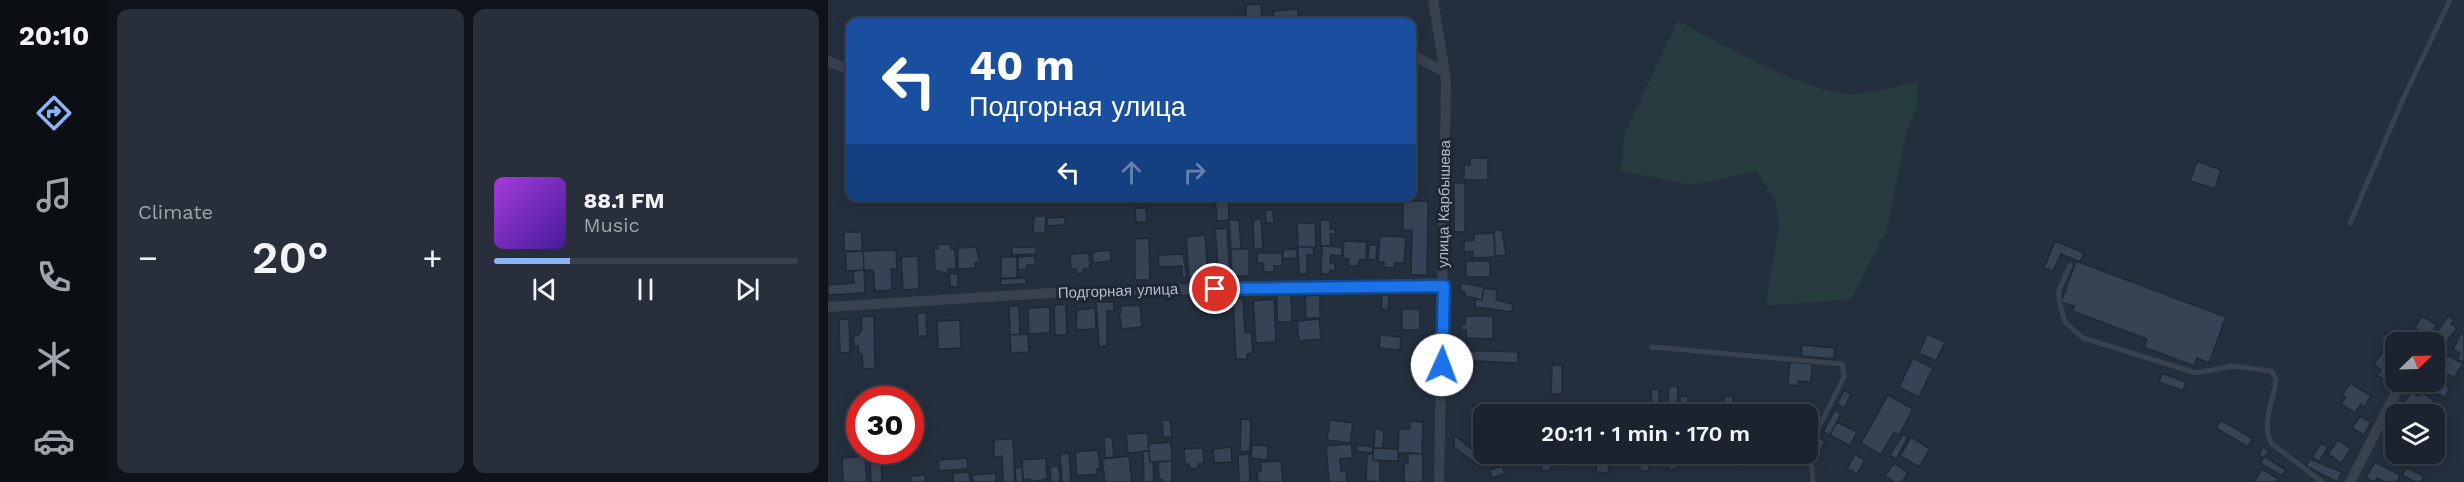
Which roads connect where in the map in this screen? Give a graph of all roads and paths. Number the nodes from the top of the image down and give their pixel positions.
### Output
1 (1433, 0) edge
2 (2450, 0) edge
3 (1416, 57) edge
4 (828, 61) edge
5 (846, 68) edge
6 (1445, 72) junction
7 (2350, 223) dead end
8 (2070, 265) dead end
9 (1444, 286) junction
10 (828, 307) edge
11 (1652, 347) dead end
12 (2396, 392) edge
13 (1439, 482) edge
14 (1813, 482) edge
15 (2322, 482) edge
16 (2350, 482) edge

1 - 6 street, улица Карбышева
2 - 7 lane
3 - 6 street
4 - 5 street
6 - 9 street, улица Карбышева
8 - 15 lane
9 - 10 street, Подгорная улица
9 - 13 street, улица Карбышева
11 - 14 lane
12 - 16 street

